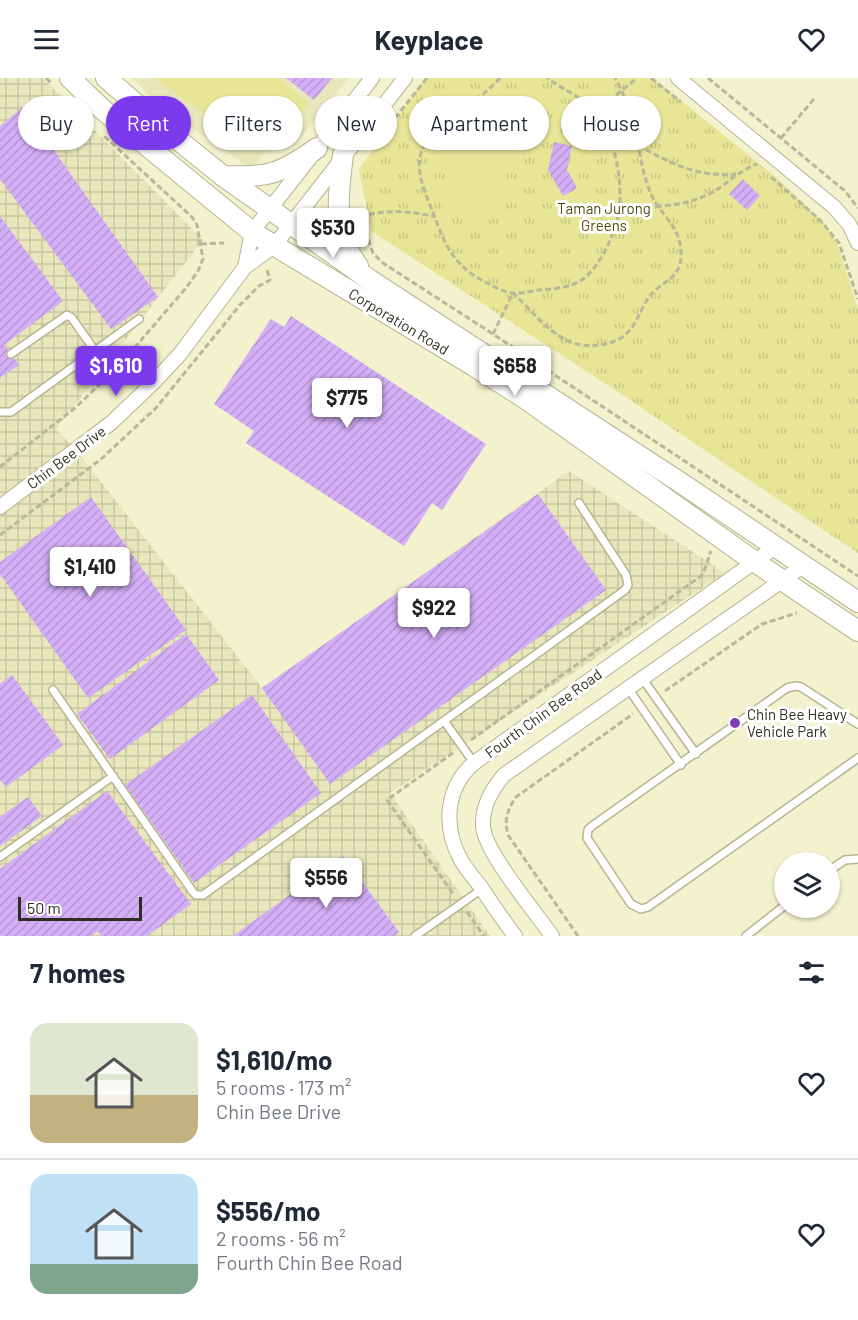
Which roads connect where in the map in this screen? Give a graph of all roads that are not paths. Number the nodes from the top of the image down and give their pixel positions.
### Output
1 (105, 78) edge
2 (372, 78) edge
3 (405, 78) edge
4 (678, 78) edge
5 (62, 82) edge
6 (358, 96) edge
7 (315, 149) edge
8 (315, 150) edge
9 (343, 155) junction
10 (222, 176) junction
11 (271, 209) junction
12 (292, 223) junction
13 (252, 232) junction
14 (858, 243) edge
15 (274, 246) junction
16 (244, 267) junction
17 (370, 280) junction
18 (139, 320) dead end
19 (95, 351) junction
20 (11, 354) dead end
21 (0, 412) edge
22 (579, 504) dead end
23 (0, 507) edge
24 (775, 547) junction
25 (755, 562) junction
26 (803, 566) junction
27 (783, 580) junction
28 (858, 602) edge
29 (858, 631) edge
30 (642, 678) junction
31 (628, 688) junction
32 (53, 690) dead end
33 (445, 722) junction
34 (858, 724) edge
35 (696, 754) junction
36 (858, 758) edge
37 (474, 763) junction
38 (681, 765) junction
39 (113, 776) junction
40 (0, 857) edge
41 (858, 859) edge
42 (840, 864) edge
43 (482, 889) junction
44 (774, 914) edge
45 (415, 936) edge
46 (515, 936) edge
47 (552, 936) edge
48 (746, 936) edge

1 - 10 main road, Corporation Road
2 - 6 street
3 - 9 street, Chin Bee Drive
4 - 14 street
5 - 13 main road, Corporation Road
7 - 10 main road
8 - 11 street
9 - 12 street, Chin Bee Drive
9 - 17 main road
10 - 11 main road, Corporation Road
11 - 12 main road, Corporation Road
11 - 13 street
12 - 15 street, Chin Bee Drive
12 - 17 main road, Corporation Road
13 - 15 main road, Corporation Road
13 - 16 street, Chin Bee Drive
15 - 16 street, Chin Bee Drive
15 - 25 main road, Corporation Road
16 - 23 street, Chin Bee Drive
17 - 24 main road, Corporation Road
18 - 19 lane
19 - 20 lane
19 - 21 lane
22 - 33 lane
24 - 25 street, Fourth Chin Bee Road
24 - 26 main road, Corporation Road
25 - 27 main road, Corporation Road
25 - 37 street, Fourth Chin Bee Road
26 - 27 street, Fourth Chin Bee Road
26 - 28 main road, Corporation Road
27 - 29 main road, Corporation Road
27 - 30 street, Fourth Chin Bee Road
30 - 31 street, Fourth Chin Bee Road
30 - 35 lane
31 - 38 lane
31 - 47 street, Fourth Chin Bee Road
32 - 39 lane
33 - 37 lane
33 - 39 lane
34 - 35 lane
35 - 38 lane
36 - 38 lane
37 - 43 street, Fourth Chin Bee Road
39 - 40 lane
41 - 42 lane
43 - 45 lane
43 - 46 street, Fourth Chin Bee Road
44 - 48 lane

